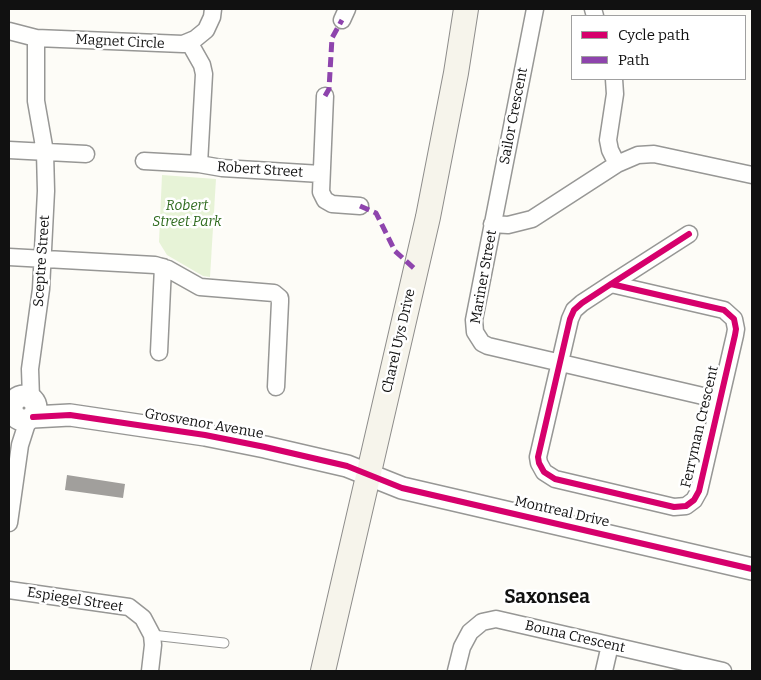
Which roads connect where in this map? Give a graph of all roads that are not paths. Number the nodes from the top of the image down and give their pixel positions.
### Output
1 (213, 9) edge
2 (466, 9) edge
3 (535, 9) edge
4 (9, 31) edge
5 (36, 38) junction
6 (189, 42) junction
7 (614, 80) edge
8 (325, 96) dead end
9 (9, 150) edge
10 (45, 152) junction
11 (86, 154) dead end
12 (144, 161) dead end
13 (199, 164) junction
14 (617, 164) junction
15 (321, 174) junction
16 (752, 175) edge
17 (360, 206) dead end
18 (492, 224) junction
19 (689, 234) dead end
20 (9, 257) edge
21 (44, 259) junction
22 (164, 267) junction
23 (611, 284) junction
24 (159, 352) dead end
25 (560, 363) junction
26 (276, 387) dead end
27 (720, 400) junction
28 (21, 408) edge
29 (369, 473) junction
30 (9, 523) edge
31 (752, 569) edge
32 (9, 590) edge
33 (152, 634) junction
34 (224, 644) dead end
35 (610, 645) junction
36 (150, 671) edge
37 (323, 671) edge
38 (456, 671) edge
39 (604, 671) edge
40 (723, 671) edge

1 - 6 street
2 - 29 main road, Charel Uys Drive
3 - 18 street, Sailor Crescent
4 - 5 street, Magnet Circle
5 - 6 street, Magnet Circle
5 - 10 street, Sceptre Street
6 - 13 street, Robert Street
7 - 14 street
8 - 15 street, Robert Street
9 - 10 street
10 - 11 street
10 - 21 street, Sceptre Street
12 - 13 street, Robert Street
13 - 15 street, Robert Street
14 - 16 street, Mariner Street
14 - 18 street, Mariner Street
15 - 17 street, Robert Street
18 - 25 street, Mariner Street
19 - 23 street
20 - 21 street
21 - 22 street
21 - 28 street, Sceptre Street
22 - 24 street
22 - 26 street
23 - 25 street, Ferryman Crescent
23 - 27 street, Ferryman Crescent
25 - 27 street, Mariner Street
25 - 27 street, Ferryman Crescent
28 - 29 street, Grosvenor Avenue
28 - 30 street, Sceptre Street
29 - 31 street, Montreal Drive
29 - 37 main road, Charel Uys Drive
32 - 33 street, Espiegel Street
33 - 34 lane
33 - 36 street
35 - 38 street, Bouna Crescent
35 - 39 street
35 - 40 street, Bouna Crescent

